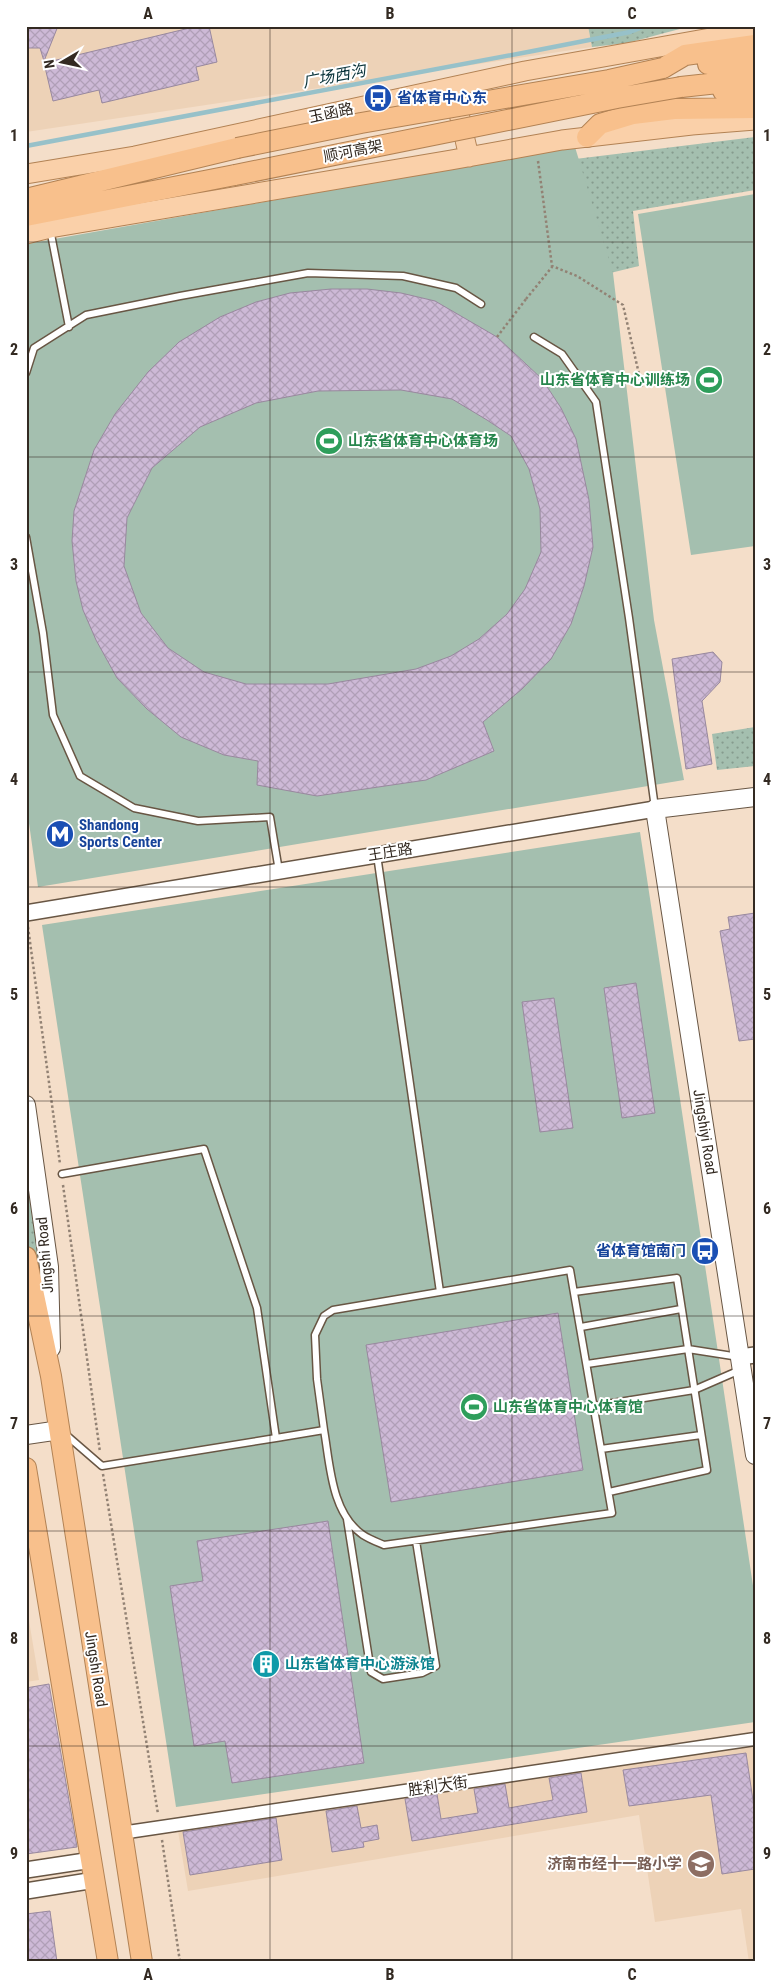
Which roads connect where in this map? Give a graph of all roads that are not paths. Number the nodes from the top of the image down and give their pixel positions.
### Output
1 (755, 30) edge
2 (755, 45) edge
3 (755, 60) edge
4 (663, 68) junction
5 (755, 79) edge
6 (452, 87) junction
7 (681, 87) junction
8 (755, 93) edge
9 (755, 108) edge
10 (755, 120) edge
11 (587, 137) junction
12 (469, 157) junction
13 (26, 174) edge
14 (26, 199) edge
15 (26, 216) edge
16 (50, 228) junction
17 (26, 234) edge
18 (481, 304) dead end
19 (69, 327) junction
20 (534, 337) dead end
21 (26, 374) edge
22 (26, 537) edge
23 (755, 797) edge
24 (655, 809) junction
25 (377, 854) junction
26 (279, 871) junction
27 (26, 913) edge
28 (26, 1105) edge
29 (62, 1174) road end
30 (26, 1257) edge
31 (440, 1292) junction
32 (574, 1292) junction
33 (681, 1308) junction
34 (580, 1327) junction
35 (688, 1349) junction
36 (748, 1362) edge
37 (587, 1364) junction
38 (51, 1376) junction
39 (694, 1390) junction
40 (594, 1406) junction
41 (60, 1430) junction
42 (324, 1430) junction
43 (26, 1435) edge
44 (701, 1435) junction
45 (276, 1438) junction
46 (601, 1449) junction
47 (755, 1455) edge
48 (26, 1468) edge
49 (609, 1492) junction
50 (347, 1520) junction
51 (416, 1541) junction
52 (755, 1739) edge
53 (121, 1832) junction
54 (92, 1860) junction
55 (26, 1870) edge
56 (95, 1880) junction
57 (26, 1891) edge
58 (108, 1962) edge
59 (142, 1962) edge

1 - 6 main road, 玉函路
2 - 4 highway
3 - 4 highway
4 - 14 highway, 顺河高架, bridge
5 - 7 highway
6 - 12 main road
6 - 13 main road, 玉函路
7 - 8 highway
7 - 15 highway, 顺河高架, bridge
9 - 11 highway
10 - 11 main road
11 - 12 main road
12 - 16 main road
16 - 17 main road
16 - 19 lane
18 - 19 lane
19 - 21 lane
20 - 24 lane
22 - 26 lane
23 - 24 main road, 王庄路
24 - 25 street, 王庄路
24 - 36 main road, Jingshiyi Road
25 - 26 street, 王庄路
25 - 31 lane
26 - 27 street, 王庄路
28 - 38 main road, Jingshi Road
29 - 45 lane
30 - 38 highway, Jingshi Road
31 - 32 lane
31 - 42 lane
32 - 33 lane
32 - 34 lane
33 - 34 lane
33 - 35 lane
34 - 37 lane
35 - 36 lane
35 - 37 lane
35 - 39 lane
36 - 39 lane
36 - 47 main road, Jingshiyi Road
37 - 40 lane
38 - 41 highway, Jingshi Road
39 - 40 lane
39 - 44 lane
40 - 46 lane
41 - 43 main road
41 - 45 lane
41 - 53 highway, Jingshi Road
42 - 45 lane
42 - 50 lane
44 - 46 lane
44 - 49 lane
46 - 49 lane
48 - 54 highway
49 - 51 lane
50 - 51 lane
50 - 51 lane
52 - 53 street, 胜利大街
53 - 59 highway, Jingshi Road
54 - 55 street
54 - 56 highway
56 - 57 street
56 - 58 highway

